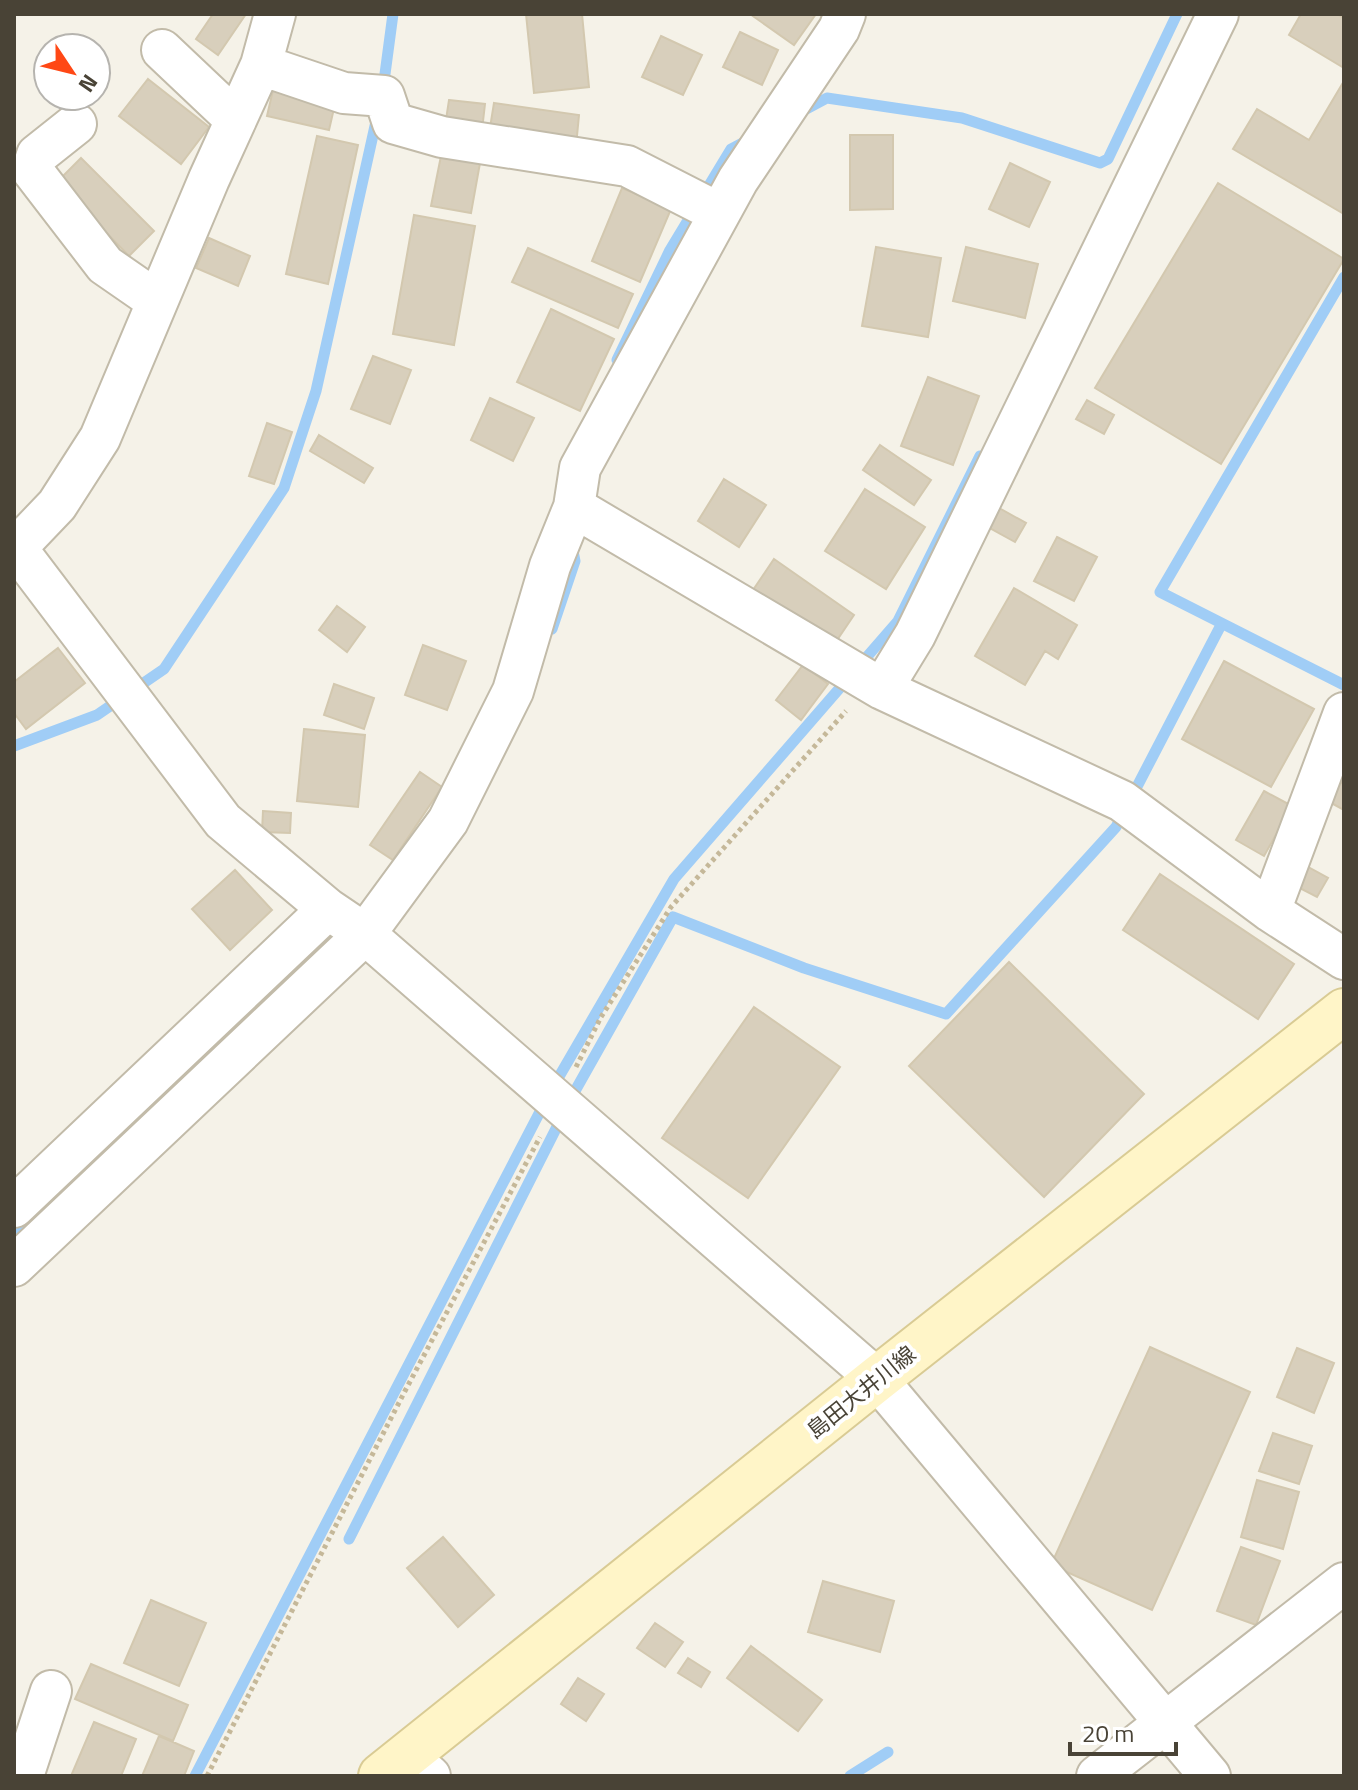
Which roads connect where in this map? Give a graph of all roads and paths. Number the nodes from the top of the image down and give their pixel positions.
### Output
1 (275, 14) edge
2 (845, 14) edge
3 (1218, 14) edge
4 (162, 50) dead end
5 (261, 65) junction
6 (236, 120) junction
7 (76, 124) dead end
8 (719, 213) junction
9 (157, 301) junction
10 (574, 507) junction
11 (15, 548) edge
12 (876, 686) junction
13 (1344, 713) edge
14 (328, 909) junction
15 (1270, 911) junction
16 (365, 934) junction
17 (1344, 959) edge
18 (1344, 1011) edge
19 (558, 1102) junction
20 (14, 1207) edge
21 (14, 1266) edge
22 (877, 1379) junction
23 (1344, 1583) edge
24 (51, 1691) dead end
25 (1167, 1722) junction
26 (406, 1769) edge
27 (23, 1776) edge
28 (207, 1776) edge
29 (1097, 1776) edge
30 (1210, 1776) edge

1 - 5 street
2 - 8 street
3 - 12 street
4 - 6 street
5 - 6 street
5 - 8 street
6 - 9 street
7 - 9 street
8 - 10 street
9 - 11 street
10 - 12 street
10 - 16 street
11 - 14 street
12 - 15 street
12 - 19 path
13 - 15 street
14 - 16 street
14 - 20 street
15 - 17 street
16 - 19 street
16 - 21 street
18 - 22 main road, 島田大井川線
19 - 22 street
19 - 28 path
22 - 25 street
22 - 26 main road, 島田大井川線
23 - 25 street
24 - 27 street
25 - 29 street
25 - 30 street

